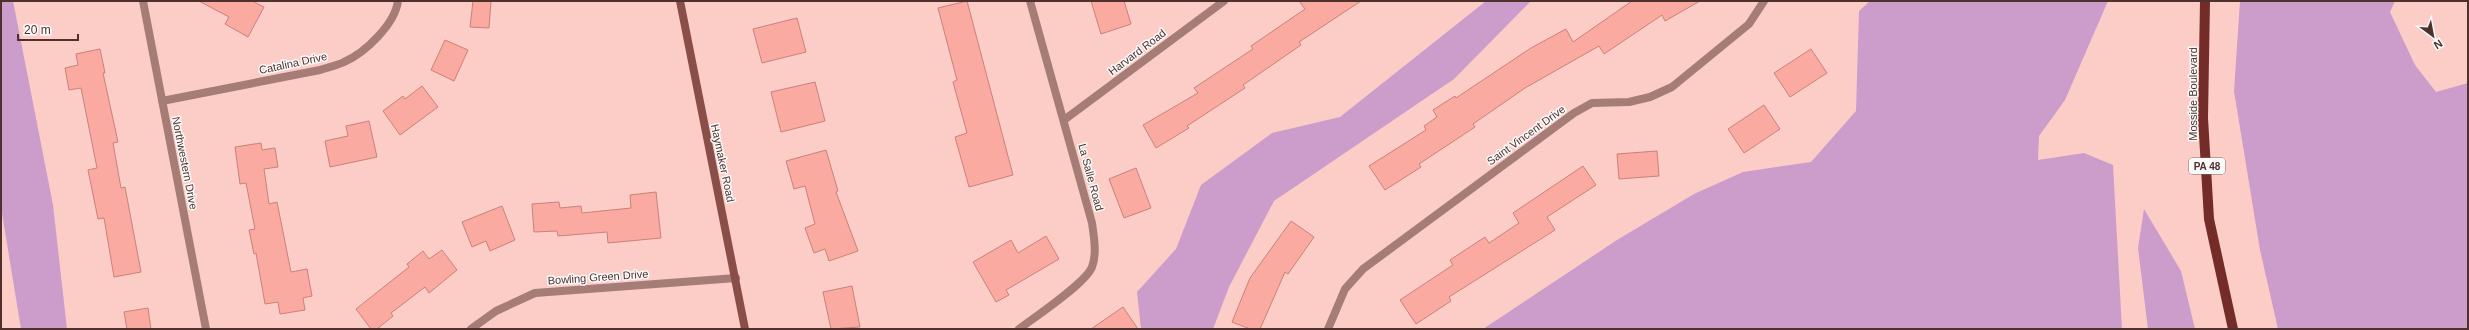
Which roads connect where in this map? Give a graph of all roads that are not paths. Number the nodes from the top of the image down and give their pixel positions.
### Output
1 (143, 1) edge
2 (398, 1) edge
3 (680, 1) edge
4 (1030, 1) edge
5 (1224, 1) edge
6 (1764, 1) edge
7 (2205, 1) edge
8 (162, 101) junction
9 (1064, 120) junction
10 (736, 278) junction
11 (206, 329) edge
12 (471, 329) edge
13 (745, 329) edge
14 (1019, 329) edge
15 (1328, 329) edge
16 (2233, 329) edge

1 - 8 street, Northwestern Drive
2 - 8 street, Catalina Drive
3 - 10 main road, Haymaker Road
4 - 9 street, La Salle Road
5 - 9 street, Harvard Road
6 - 15 street, Saint Vincent Drive
7 - 16 main road, Mosside Boulevard / PA 48
8 - 11 street, Northwestern Drive
9 - 14 street, La Salle Road
10 - 12 street, Bowling Green Drive
10 - 13 main road, Haymaker Road

